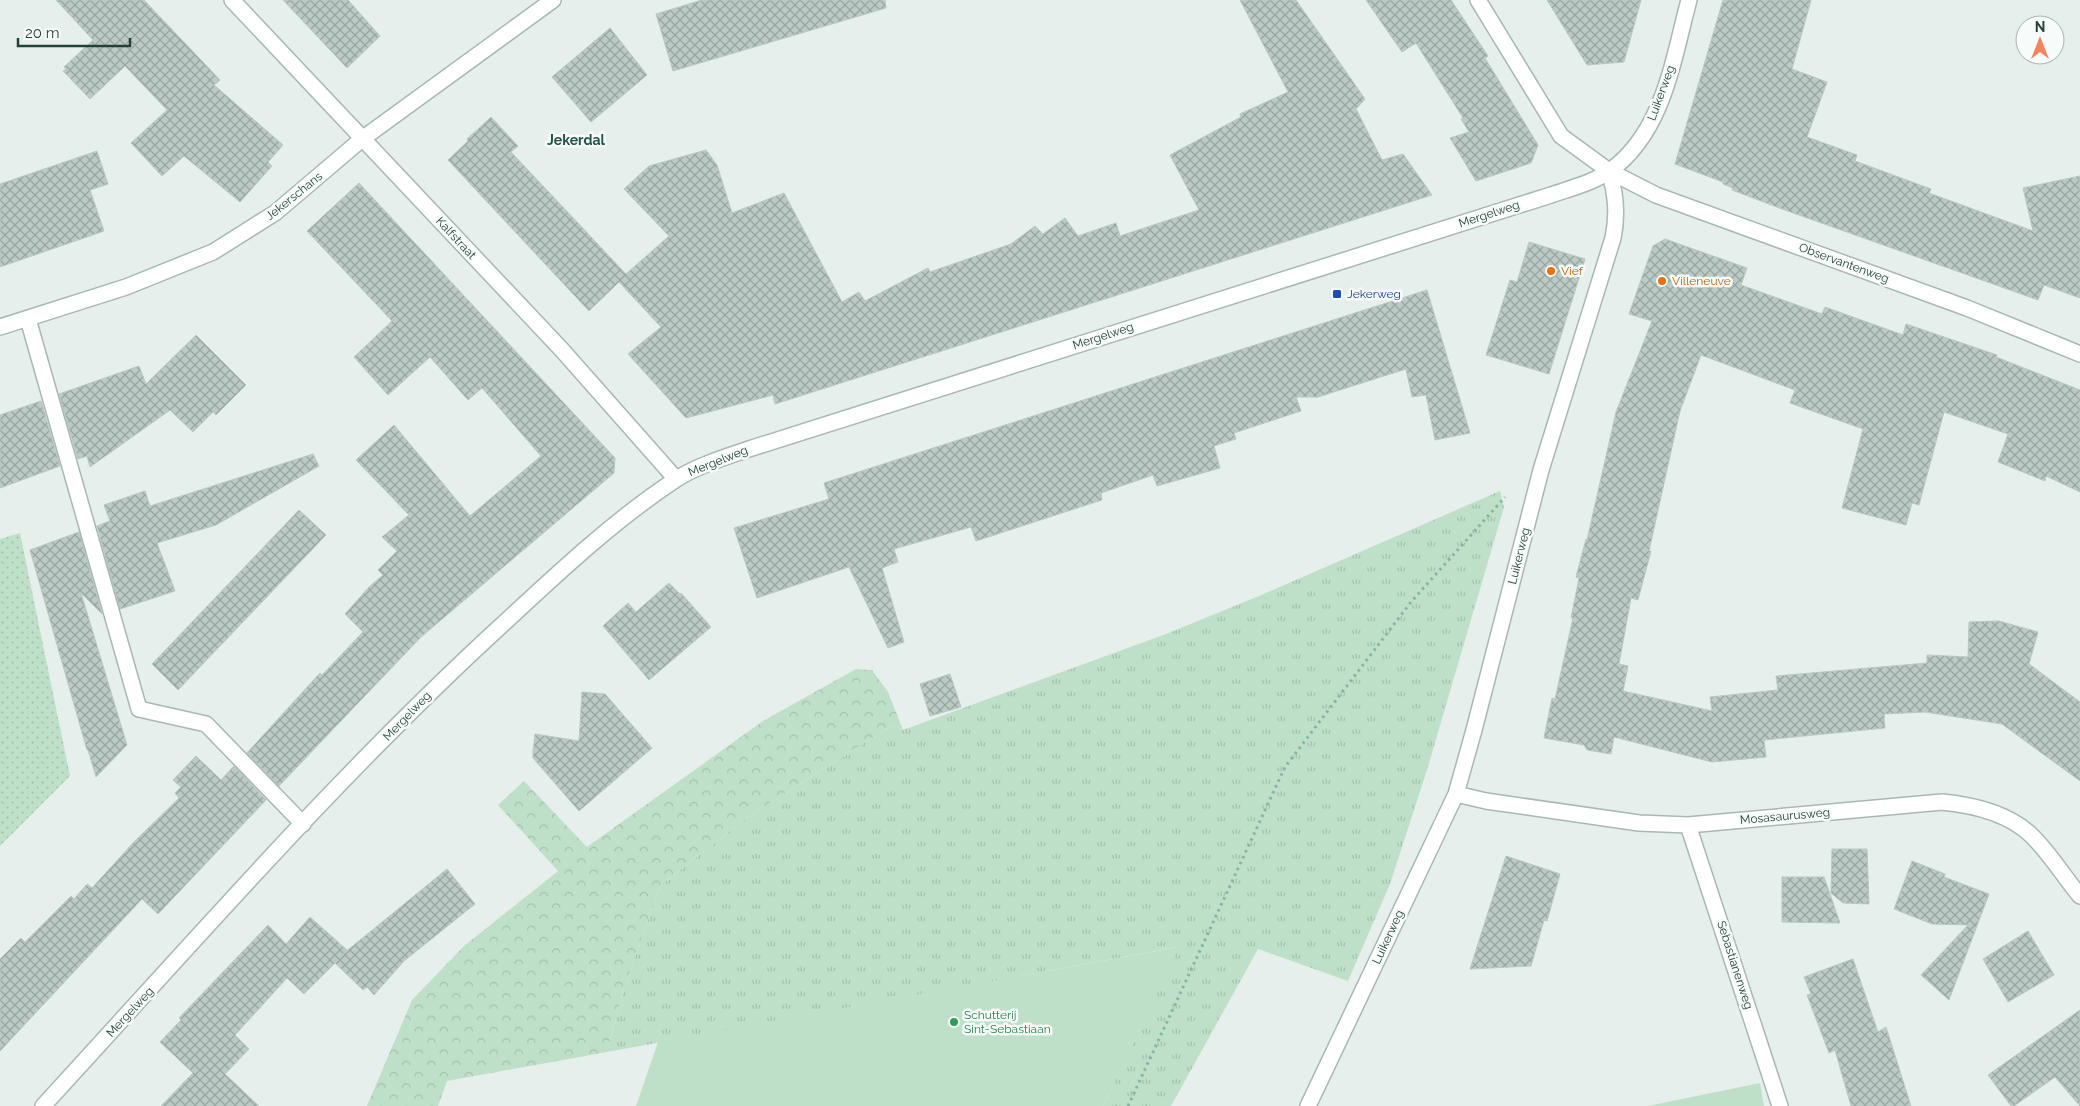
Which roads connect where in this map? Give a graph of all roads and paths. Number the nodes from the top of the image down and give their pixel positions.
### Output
1 (232, 0) edge
2 (553, 0) edge
3 (1478, 0) edge
4 (1689, 0) edge
5 (362, 139) junction
6 (1610, 171) junction
7 (28, 319) junction
8 (0, 327) edge
9 (2080, 354) edge
10 (1541, 470) junction
11 (676, 479) junction
12 (1456, 794) junction
13 (303, 824) junction
14 (1688, 825) junction
15 (2080, 896) edge
16 (43, 1106) edge
17 (1128, 1106) edge
18 (1308, 1106) edge
19 (1780, 1106) edge

1 - 5 street, Kalfstraat
2 - 5 street, Jekerschans
3 - 6 street
4 - 6 street, Luikerweg
5 - 7 street, Jekerschans
5 - 11 street, Kalfstraat
6 - 9 street, Observantenweg
6 - 10 street, Luikerweg
6 - 11 street, Mergelweg
7 - 8 street, Jekerschans
7 - 13 street
10 - 12 street, Luikerweg
10 - 17 path
11 - 13 street, Mergelweg
12 - 14 street, Mosasaurusweg
12 - 18 street, Luikerweg
13 - 16 street, Mergelweg
14 - 15 street, Mosasaurusweg
14 - 19 street, Sebastianenweg

